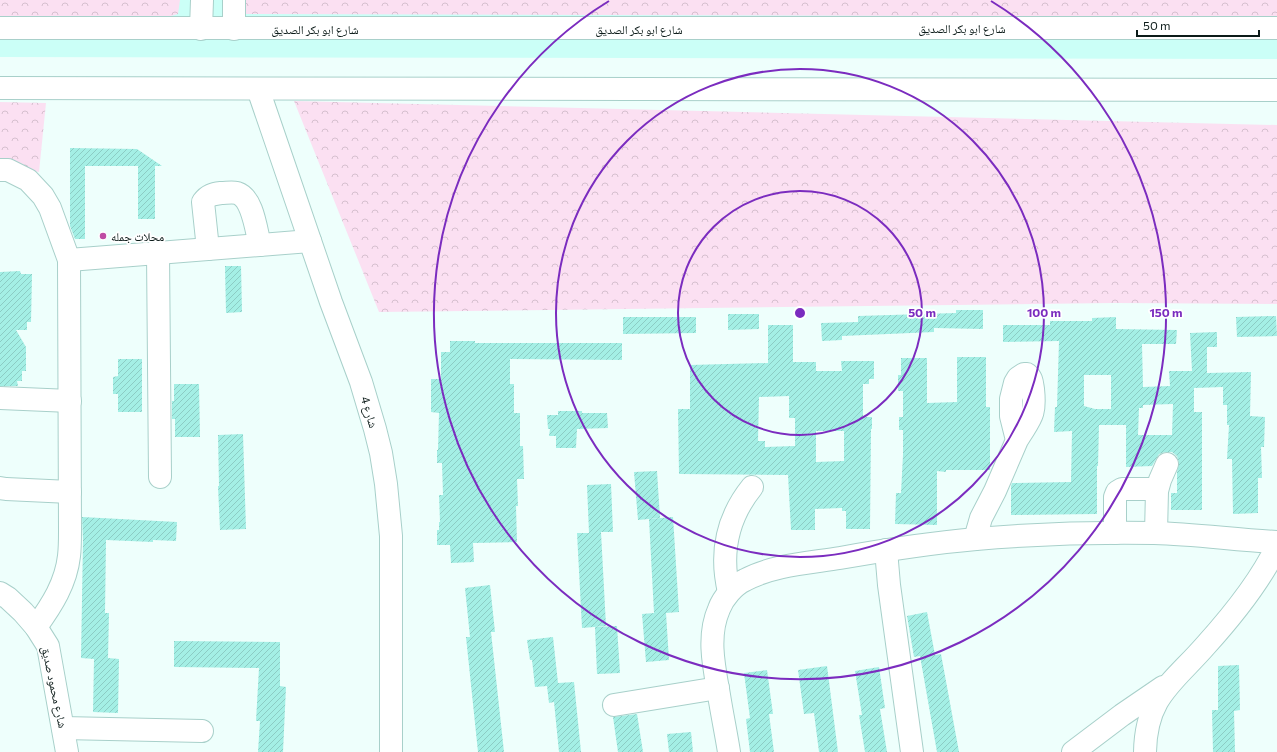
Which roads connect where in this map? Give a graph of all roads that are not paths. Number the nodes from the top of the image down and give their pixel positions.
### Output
1 (202, 0) edge
2 (234, 0) edge
3 (0, 28) edge
4 (1277, 28) edge
5 (201, 29) junction
6 (234, 29) junction
7 (0, 88) edge
8 (258, 89) junction
9 (1277, 90) edge
10 (0, 170) edge
11 (310, 241) junction
12 (260, 245) junction
13 (208, 249) junction
14 (158, 253) junction
15 (69, 260) junction
16 (0, 398) edge
17 (70, 401) junction
18 (1017, 440) dead end
19 (1167, 464) dead end
20 (160, 477) dead end
21 (752, 486) dead end
22 (0, 488) edge
23 (1157, 488) junction
24 (70, 492) junction
25 (1115, 533) junction
26 (1156, 533) junction
27 (975, 539) junction
28 (1277, 542) edge
29 (1277, 546) edge
30 (886, 550) junction
31 (729, 592) junction
32 (0, 593) edge
33 (36, 627) junction
34 (1168, 684) junction
35 (718, 688) junction
36 (614, 705) dead end
37 (63, 728) junction
38 (202, 732) dead end
39 (67, 752) edge
40 (391, 752) edge
41 (729, 752) edge
42 (912, 752) edge
43 (1073, 752) edge
44 (1145, 752) edge

1 - 5 street
2 - 6 street
3 - 5 street, شارع ابو بكر الصديق
4 - 6 street, شارع ابو بكر الصديق
5 - 6 street, شارع ابو بكر الصديق
7 - 8 street
8 - 9 street
8 - 11 street, شارع 4
10 - 15 street
11 - 12 street
11 - 40 street, شارع 4
12 - 13 street
12 - 13 street
13 - 14 street
14 - 15 street
14 - 20 street
15 - 17 street
16 - 17 street
17 - 24 street
18 - 27 street
19 - 23 street
21 - 31 street
22 - 24 street
23 - 25 street
23 - 26 street
24 - 33 street
25 - 26 street
25 - 27 street
26 - 28 street
27 - 30 street
29 - 34 street
30 - 31 street
30 - 42 street
31 - 35 street
32 - 33 street, شارع محمود صديق
33 - 37 street, شارع محمود صديق
34 - 43 street
34 - 44 street
35 - 36 street
35 - 41 street
37 - 38 street
37 - 39 street, شارع محمود صديق

